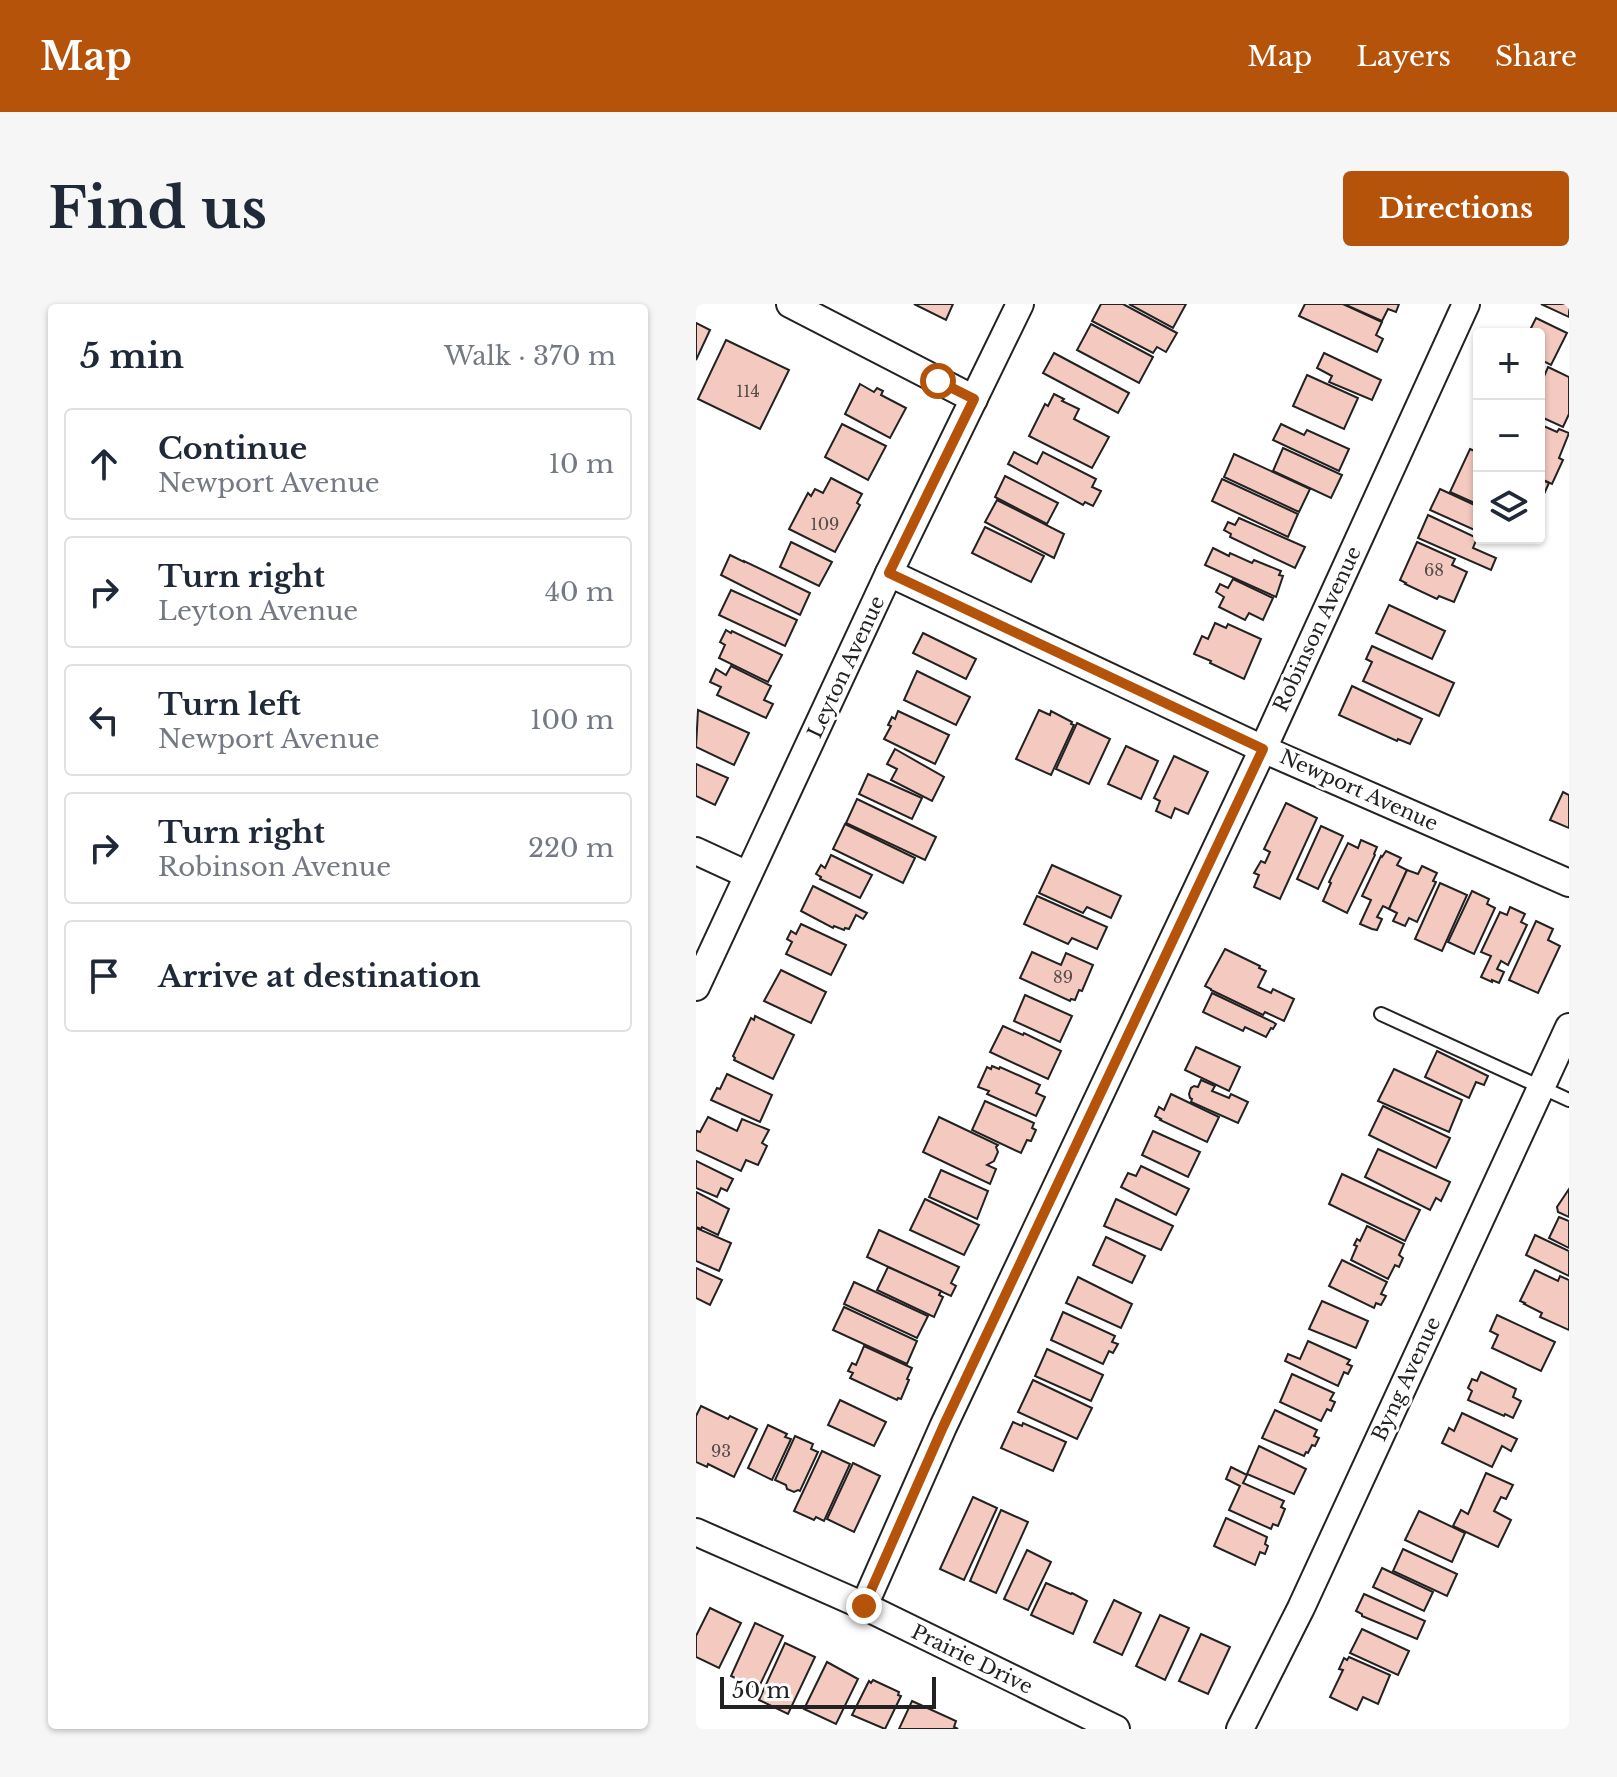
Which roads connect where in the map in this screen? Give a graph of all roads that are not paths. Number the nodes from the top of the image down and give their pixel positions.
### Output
1 (790, 304) edge
2 (1020, 304) edge
3 (1466, 304) edge
4 (974, 399) junction
5 (889, 573) junction
6 (1263, 749) junction
7 (696, 851) edge
8 (748, 875) junction
9 (1569, 883) edge
10 (696, 987) edge
11 (1381, 1014) dead end
12 (1569, 1027) edge
13 (1540, 1087) junction
14 (1569, 1100) edge
15 (696, 1532) edge
16 (864, 1606) junction
17 (1116, 1729) edge
18 (1240, 1729) edge

1 - 4 street
2 - 4 street, Leyton Avenue
3 - 6 street, Robinson Avenue
4 - 5 street, Leyton Avenue
5 - 6 street, Newport Avenue
5 - 8 street, Leyton Avenue
6 - 9 street, Newport Avenue
6 - 16 street, Robinson Avenue
7 - 8 street
8 - 10 street, Leyton Avenue
11 - 13 lane
12 - 13 street, Byng Avenue
13 - 14 lane
13 - 18 street, Byng Avenue
15 - 16 street, Prairie Drive
16 - 17 street, Prairie Drive

